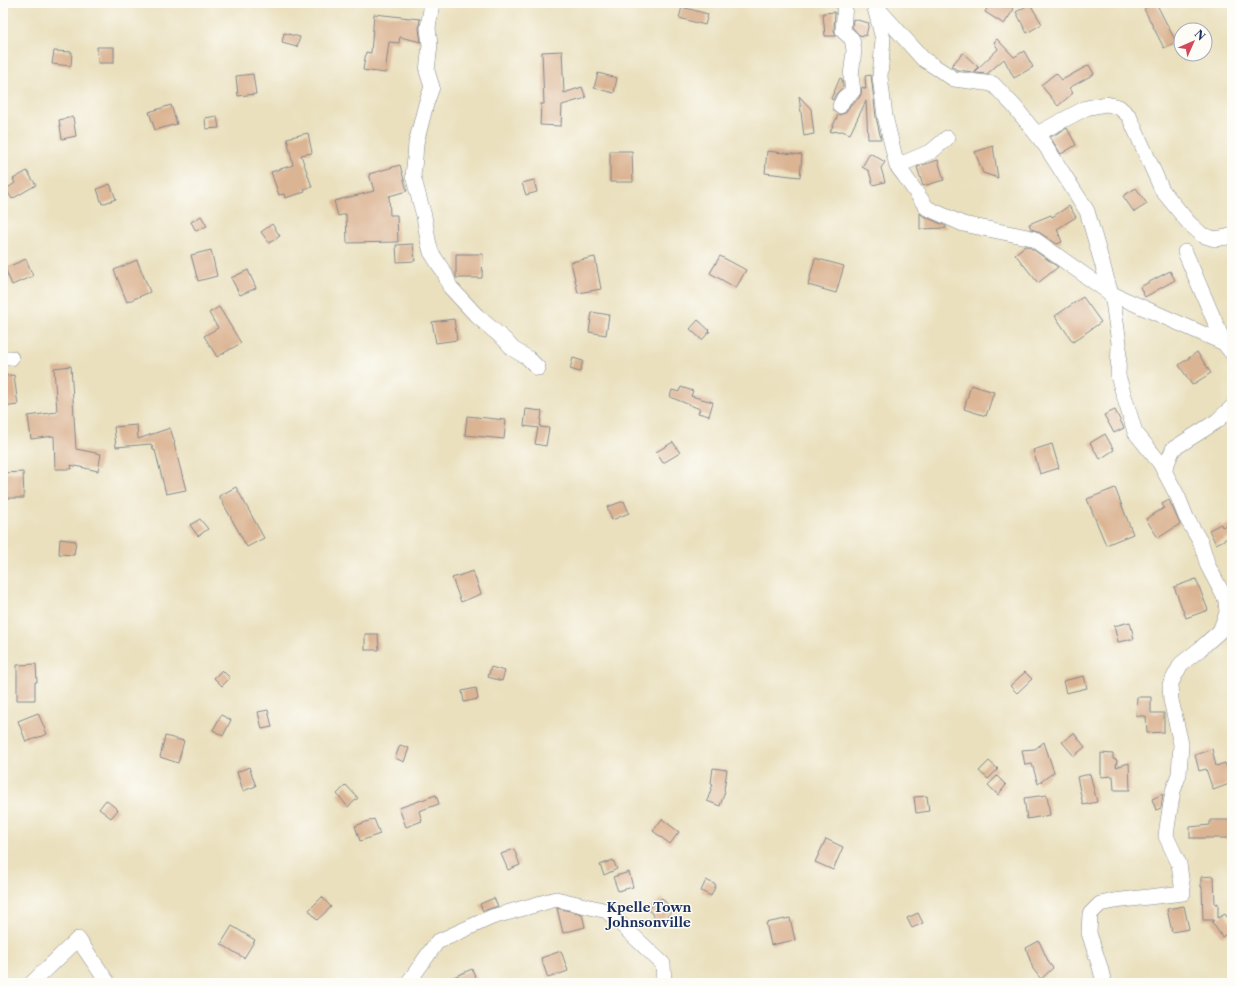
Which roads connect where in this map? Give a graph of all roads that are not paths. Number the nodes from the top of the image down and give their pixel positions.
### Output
1 (432, 3) edge
2 (845, 3) edge
3 (874, 4) edge
4 (840, 106) dead end
5 (1037, 134) junction
6 (947, 138) dead end
7 (897, 166) junction
8 (1232, 235) edge
9 (1185, 252) dead end
10 (1110, 293) junction
11 (1228, 348) edge
12 (538, 368) dead end
13 (1232, 407) edge
14 (1164, 471) junction
15 (32, 983) edge
16 (108, 983) edge
17 (408, 983) edge
18 (664, 983) edge
19 (1104, 983) edge

1 - 12 street
2 - 4 street
3 - 5 street
3 - 7 street
5 - 8 street
5 - 10 street
6 - 7 street
7 - 10 street
9 - 11 street
10 - 11 street
10 - 14 street
13 - 14 street
14 - 19 street
15 - 16 street
17 - 18 street

